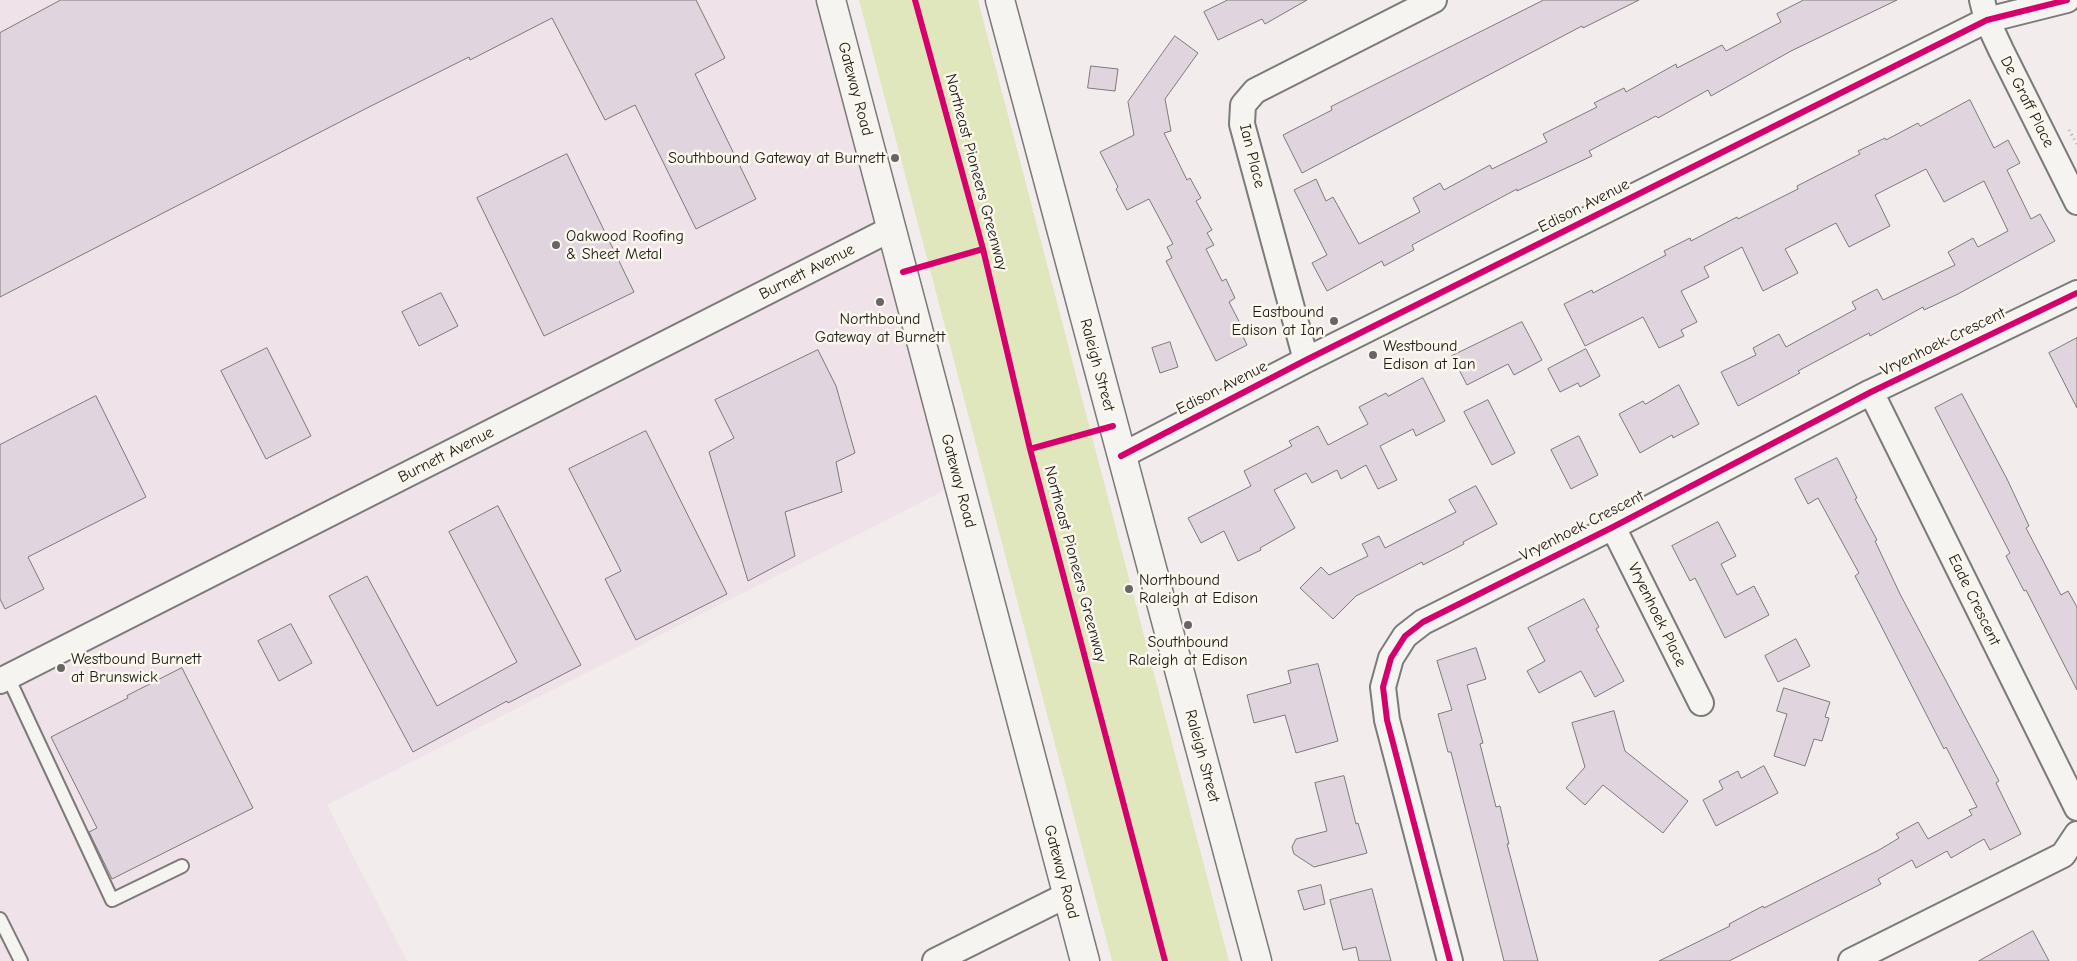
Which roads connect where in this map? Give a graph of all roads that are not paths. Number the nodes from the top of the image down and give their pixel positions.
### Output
1 (831, 0) edge
2 (1000, 0) edge
3 (1434, 0) edge
4 (2067, 0) edge
5 (1984, 10) edge
6 (2077, 202) edge
7 (892, 229) junction
8 (2077, 293) edge
9 (1306, 360) junction
10 (1871, 392) junction
11 (1121, 456) junction
12 (1613, 527) junction
13 (4, 679) edge
14 (1701, 703) dead end
15 (2077, 808) edge
16 (2077, 834) edge
17 (182, 866) dead end
18 (1067, 895) junction
19 (0, 919) edge
20 (20, 960) edge
21 (935, 961) edge
22 (1085, 961) edge
23 (1257, 961) edge
24 (1450, 961) edge
25 (1851, 961) edge

1 - 7 main road, Gateway Road
2 - 11 main road, Raleigh Street
3 - 9 street, Ian Place
4 - 5 street, Edison Avenue
5 - 6 street, De Graff Place
5 - 9 street, Edison Avenue
7 - 13 street, Burnett Avenue
7 - 18 main road, Gateway Road
8 - 10 street, Vryenhoek Crescent
9 - 11 street, Edison Avenue
10 - 12 street, Vryenhoek Crescent
10 - 15 street, Eade Crescent
11 - 23 main road, Raleigh Street
12 - 14 street, Vryenhoek Place
12 - 24 street, Vryenhoek Crescent
13 - 17 lane
16 - 25 street
18 - 21 street
18 - 22 main road, Gateway Road
19 - 20 lane

